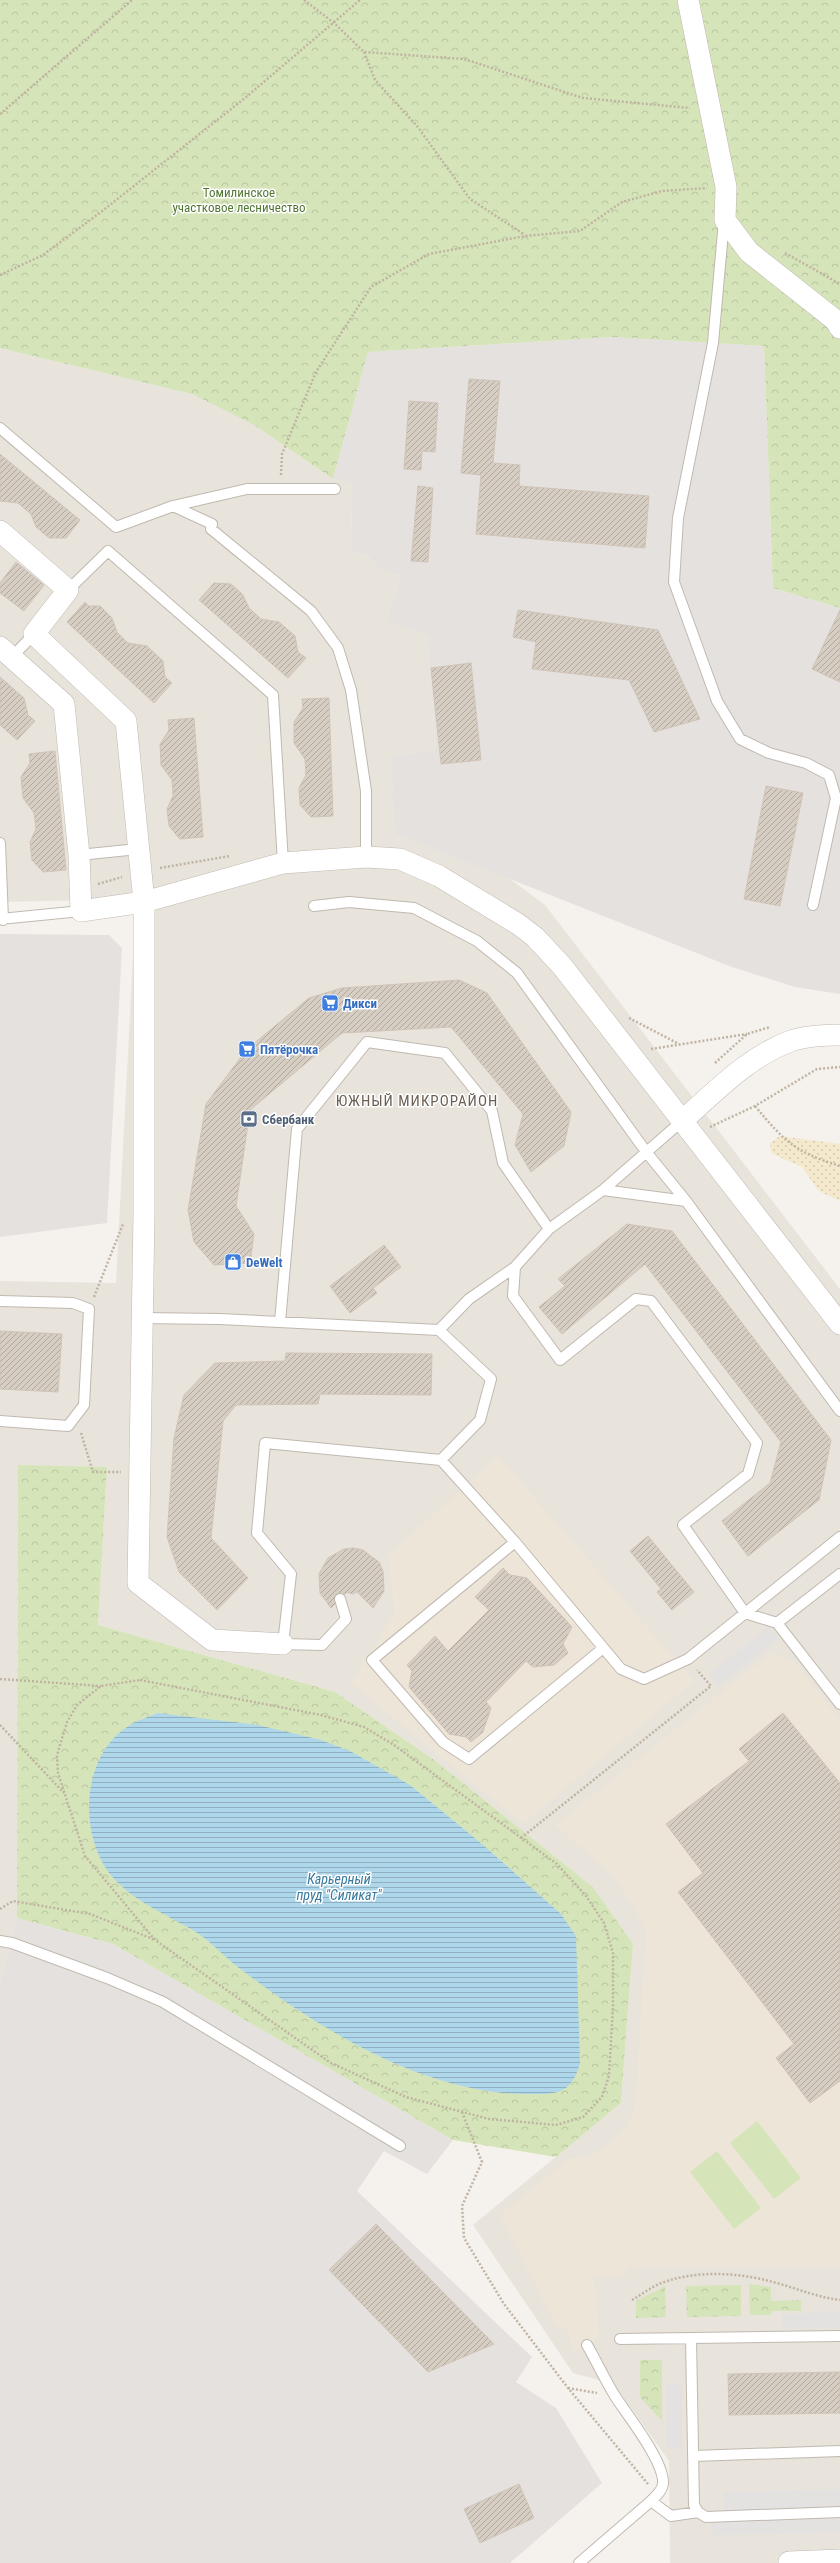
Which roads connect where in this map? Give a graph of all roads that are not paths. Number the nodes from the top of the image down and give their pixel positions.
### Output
1 (688, 0) edge
2 (724, 220) junction
3 (840, 328) edge
4 (0, 428) edge
5 (335, 489) dead end
6 (173, 506) junction
7 (0, 531) edge
8 (68, 590) junction
9 (34, 634) junction
10 (6, 652) edge
11 (0, 843) edge
12 (138, 849) junction
13 (79, 855) junction
14 (366, 857) junction
15 (283, 863) junction
16 (144, 902) junction
17 (813, 905) dead end
18 (314, 906) dead end
19 (81, 911) junction
20 (1, 919) edge
21 (840, 1035) edge
22 (688, 1128) junction
23 (647, 1153) junction
24 (603, 1190) junction
25 (686, 1200) junction
26 (549, 1229) junction
27 (515, 1267) junction
28 (0, 1301) edge
29 (141, 1318) junction
30 (280, 1322) junction
31 (840, 1324) edge
32 (439, 1330) junction
33 (840, 1411) edge
34 (0, 1421) edge
35 (441, 1460) junction
36 (840, 1537) edge
37 (515, 1542) junction
38 (840, 1574) edge
39 (340, 1599) dead end
40 (745, 1613) junction
41 (777, 1623) junction
42 (283, 1644) junction
43 (602, 1648) junction
44 (840, 1704) edge
45 (0, 1940) edge
46 (400, 2146) dead end
47 (840, 2336) edge
48 (691, 2338) junction
49 (620, 2339) dead end
50 (587, 2345) dead end
51 (840, 2451) edge
52 (693, 2456) junction
53 (654, 2498) junction
54 (698, 2512) junction
55 (840, 2512) edge
56 (840, 2560) edge
57 (788, 2562) dead end
58 (578, 2563) edge

1 - 2 street
2 - 3 street
2 - 17 lane
4 - 6 lane
5 - 6 lane
6 - 14 lane
7 - 8 street
8 - 9 street
8 - 15 lane
9 - 10 lane
9 - 12 street
10 - 13 street
11 - 20 lane
12 - 13 lane
12 - 16 street
13 - 19 street
14 - 15 street
14 - 22 street
15 - 16 street
16 - 19 street
16 - 29 street
18 - 23 lane
19 - 20 lane
21 - 22 street
22 - 23 lane
22 - 31 street
23 - 24 lane
23 - 25 lane
24 - 25 lane
24 - 26 lane
25 - 33 lane
26 - 27 lane
26 - 30 lane
27 - 32 lane
27 - 40 lane
28 - 34 lane
29 - 30 lane
29 - 42 street
30 - 32 lane
32 - 35 lane
35 - 37 lane
35 - 42 lane
36 - 40 lane
37 - 43 lane
37 - 43 lane
38 - 41 lane
39 - 42 lane
40 - 41 lane
40 - 43 lane
41 - 44 lane
45 - 46 lane
47 - 48 lane
48 - 49 lane
48 - 52 lane
50 - 53 lane
51 - 52 lane
52 - 54 lane
53 - 54 lane
53 - 58 lane
54 - 55 lane
56 - 57 street

